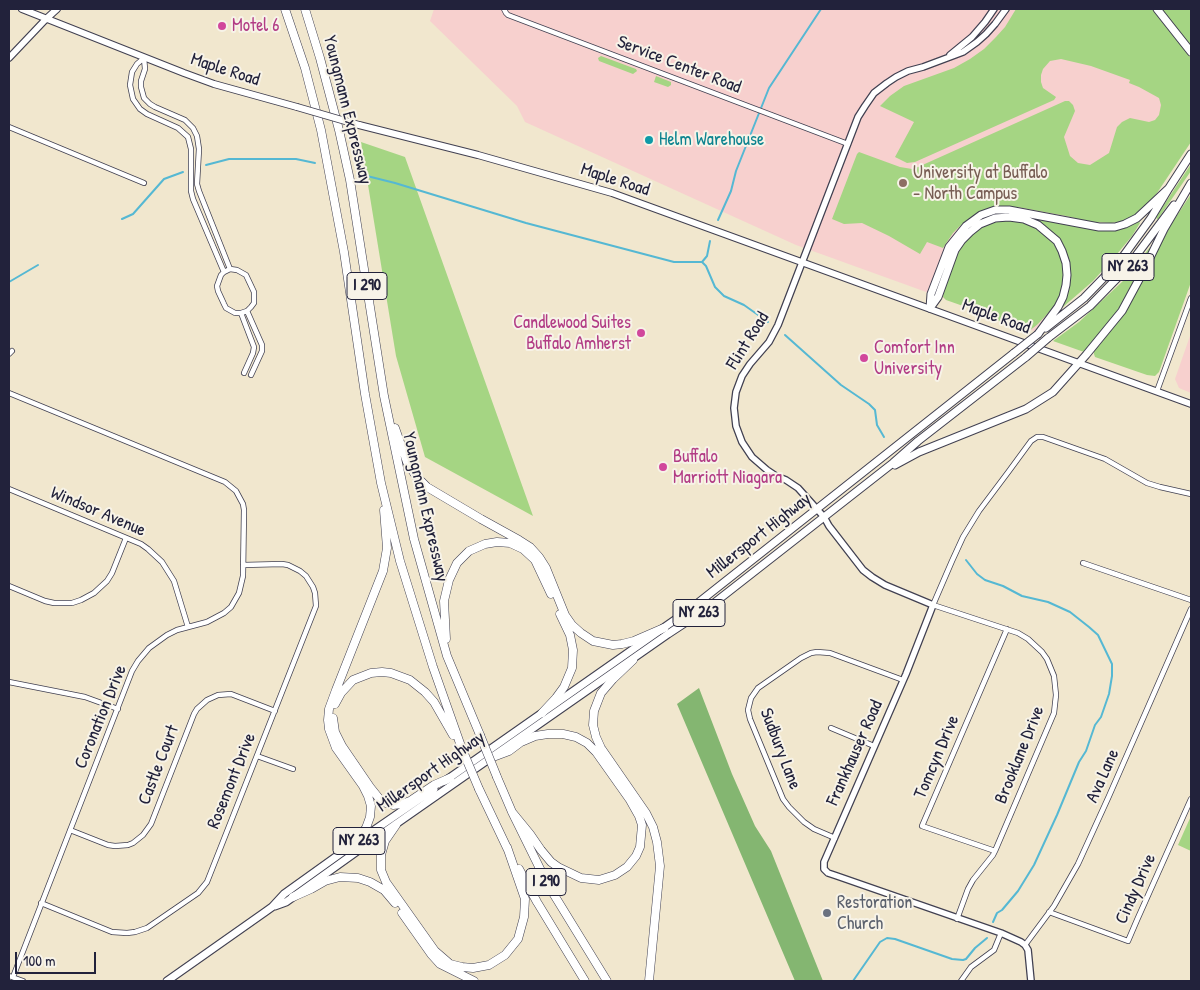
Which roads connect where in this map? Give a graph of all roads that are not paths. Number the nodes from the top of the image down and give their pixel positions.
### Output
1 (22, 9) edge
2 (57, 9) edge
3 (285, 9) edge
4 (305, 9) edge
5 (504, 9) edge
6 (994, 9) edge
7 (1006, 9) edge
8 (1157, 9) edge
9 (46, 19) junction
10 (1191, 52) edge
11 (9, 58) edge
12 (144, 58) junction
13 (944, 59) junction
14 (9, 127) edge
15 (848, 144) junction
16 (1191, 154) edge
17 (191, 163) junction
18 (198, 164) junction
19 (144, 183) dead end
20 (1191, 183) edge
21 (1169, 188) junction
22 (803, 262) junction
23 (230, 269) junction
24 (224, 272) junction
25 (1191, 298) edge
26 (930, 308) junction
27 (247, 311) junction
28 (241, 313) junction
29 (1038, 334) junction
30 (1079, 363) junction
31 (244, 373) dead end
32 (251, 375) dead end
33 (1157, 391) junction
34 (9, 392) edge
35 (384, 396) junction
36 (1191, 404) edge
37 (879, 474) junction
38 (381, 483) junction
39 (9, 489) edge
40 (1191, 494) edge
41 (818, 509) junction
42 (824, 517) junction
43 (126, 538) junction
44 (1083, 563) dead end
45 (244, 565) junction
46 (9, 586) edge
47 (1191, 600) edge
48 (934, 605) junction
49 (1191, 609) edge
50 (188, 627) junction
51 (664, 628) junction
52 (1006, 629) junction
53 (448, 656) junction
54 (632, 660) junction
55 (903, 680) junction
56 (9, 682) edge
57 (118, 709) junction
58 (275, 711) junction
59 (542, 713) junction
60 (831, 728) dead end
61 (874, 746) junction
62 (462, 749) junction
63 (257, 756) junction
64 (493, 757) junction
65 (292, 769) dead end
66 (450, 778) junction
67 (1191, 799) edge
68 (512, 812) junction
69 (396, 825) junction
70 (70, 830) junction
71 (835, 838) junction
72 (351, 846) junction
73 (507, 847) junction
74 (995, 851) junction
75 (293, 897) junction
76 (41, 903) junction
77 (272, 907) junction
78 (1049, 912) junction
79 (957, 919) junction
80 (1001, 933) junction
81 (1025, 945) junction
82 (11, 976) edge
83 (23, 981) edge
84 (167, 981) edge
85 (474, 981) edge
86 (585, 981) edge
87 (607, 981) edge
88 (649, 981) edge
89 (961, 981) edge
90 (1032, 981) edge

1 - 9 main road, Maple Road
2 - 9 main road
3 - 38 highway, Youngmann Expressway / I 290
4 - 35 highway, Youngmann Expressway / I 290
5 - 15 street, Service Center Road
6 - 13 street, Flint Road
7 - 13 street, Flint Road
8 - 10 main road
9 - 11 street
9 - 12 main road, Maple Road
12 - 17 street
12 - 18 street
12 - 22 main road, Maple Road, bridge
13 - 15 street, Flint Road
14 - 19 street
15 - 22 street, Flint Road
16 - 21 main road, Millersport Highway / NY 263
17 - 18 street
17 - 24 street
18 - 23 street
20 - 30 main road
20 - 37 main road, Millersport Highway / NY 263, bridge
21 - 26 main road
21 - 29 main road, Millersport Highway / NY 263
22 - 26 main road, Maple Road
22 - 41 street, Flint Road
23 - 24 street
23 - 27 street
24 - 28 street
25 - 33 street
26 - 29 main road
26 - 30 main road, Maple Road
27 - 28 street
27 - 32 street
28 - 31 street
29 - 41 main road, Millersport Highway / NY 263, bridge
30 - 33 main road, Maple Road
30 - 37 main road
33 - 36 main road, Maple Road
34 - 45 street, Coronation Drive
35 - 51 highway
35 - 53 highway, Youngmann Expressway / I 290
37 - 42 main road, Millersport Highway / NY 263
38 - 62 highway, Youngmann Expressway / I 290
38 - 72 highway
39 - 43 street, Windsor Avenue
40 - 48 street, Frankhauser Road
41 - 42 street, Flint Road
41 - 51 main road, Millersport Highway / NY 263
42 - 48 street, Flint Road
42 - 54 main road, Millersport Highway / NY 263
43 - 46 street
43 - 50 street, Windsor Avenue
44 - 47 street
45 - 50 street, Coronation Drive
45 - 58 street, Rosemont Drive
48 - 52 street, Brooklane Drive
48 - 55 street, Frankhauser Road
49 - 78 street, Ava Lane
50 - 57 street, Coronation Drive
51 - 59 main road, Millersport Highway / NY 263
52 - 74 street, Brooklane Drive
52 - 74 street, Tomcyn Drive
53 - 59 highway
53 - 68 highway, Youngmann Expressway / I 290, bridge
54 - 64 main road, Millersport Highway / NY 263
54 - 88 highway
55 - 61 street, Frankhauser Road
55 - 71 street, Sudbury Lane
56 - 57 street
57 - 70 street, Coronation Drive
58 - 63 street, Rosemont Drive
58 - 70 street, Castle Court
59 - 66 main road, Millersport Highway / NY 263
60 - 61 street
61 - 71 street, Frankhauser Road
62 - 66 highway
62 - 73 highway, Youngmann Expressway / I 290, bridge
63 - 65 street
63 - 76 street, Rosemont Drive
64 - 68 highway
64 - 69 main road, Millersport Highway / NY 263
66 - 72 main road, Millersport Highway / NY 263
67 - 78 street, Cindy Drive
68 - 87 highway, Youngmann Expressway / I 290
69 - 73 highway
69 - 75 main road, Millersport Highway / NY 263
70 - 76 street, Coronation Drive
71 - 79 street, Frankhauser Road
72 - 77 main road, Millersport Highway / NY 263
73 - 86 highway, Youngmann Expressway / I 290
74 - 79 street, Brooklane Drive
75 - 77 main road, Millersport Highway / NY 263
75 - 85 highway
76 - 82 street, Coronation Drive
77 - 84 main road, Millersport Highway / NY 263
78 - 81 street, Ava Lane
79 - 80 street, Frankhauser Road
80 - 81 street, Frankhauser Road
80 - 89 street
81 - 90 street
82 - 83 street

